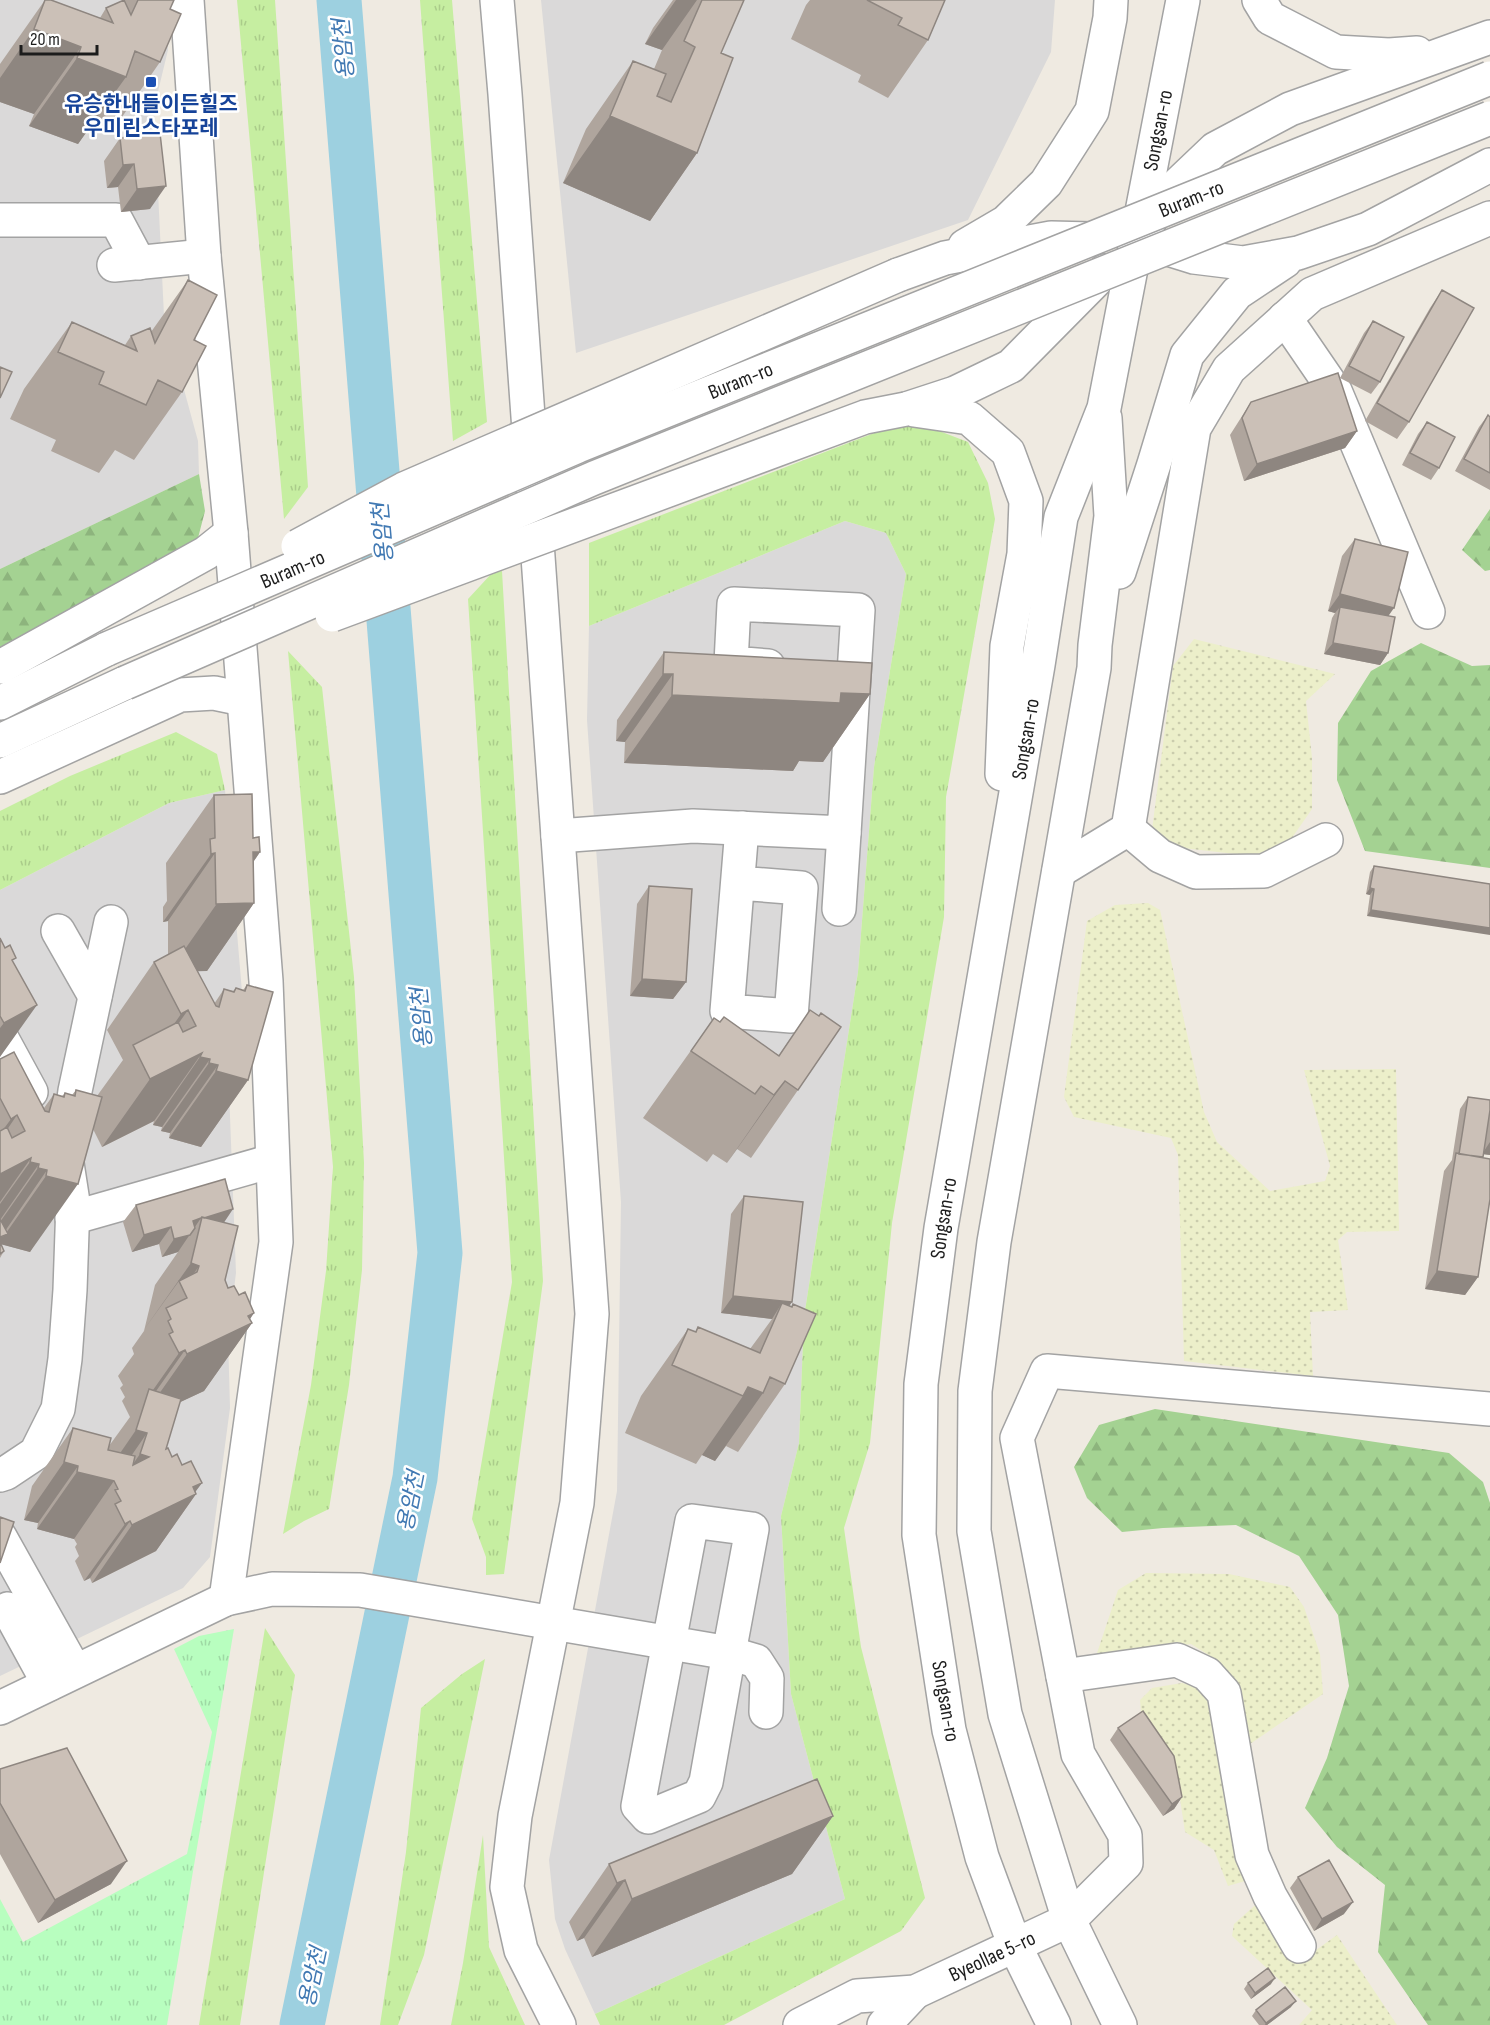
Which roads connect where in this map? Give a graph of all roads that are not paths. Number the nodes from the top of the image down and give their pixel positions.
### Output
1 (187, 0) edge
2 (497, 0) edge
3 (1111, 0) edge
4 (1161, 0) edge
5 (1183, 0) edge
6 (1259, 0) edge
7 (1490, 37) edge
8 (1452, 51) junction
9 (1170, 65) junction
10 (1490, 78) edge
11 (1490, 118) edge
12 (1490, 165) edge
13 (1490, 218) edge
14 (0, 220) edge
15 (1136, 239) junction
16 (1298, 253) junction
17 (204, 256) junction
18 (945, 258) junction
19 (1285, 318) junction
20 (1104, 408) junction
21 (906, 409) junction
22 (231, 533) junction
23 (1428, 612) dead end
24 (1095, 645) junction
25 (107, 649) junction
26 (0, 667) edge
27 (854, 671) junction
28 (126, 683) junction
29 (243, 699) junction
30 (0, 703) edge
31 (0, 741) edge
32 (0, 777) edge
33 (742, 828) junction
34 (1128, 829) junction
35 (844, 833) junction
36 (558, 836) junction
37 (1326, 840) dead end
38 (1059, 871) junction
39 (738, 883) dead end
40 (997, 906) junction
41 (839, 909) dead end
42 (111, 921) dead end
43 (58, 931) dead end
44 (95, 996) junction
45 (0, 1035) edge
46 (66, 1157) junction
47 (272, 1161) junction
48 (72, 1218) junction
49 (1490, 1409) edge
50 (0, 1475) edge
51 (0, 1537) edge
52 (226, 1599) junction
53 (9, 1609) dead end
54 (552, 1624) junction
55 (669, 1643) junction
56 (729, 1653) junction
57 (1063, 1676) junction
58 (62, 1678) junction
59 (0, 1708) edge
60 (766, 1712) dead end
61 (1069, 1920) junction
62 (1015, 1946) junction
63 (1299, 1946) dead end
64 (915, 1992) junction
65 (559, 2025) edge
66 (800, 2025) edge
67 (884, 2025) edge
68 (1054, 2025) edge
69 (1120, 2025) edge

1 - 17 street
2 - 36 street
3 - 18 street
4 - 9 street, Songsan-ro
5 - 9 street, Songsan-ro
6 - 8 street
7 - 8 street
8 - 15 street
9 - 15 street, Songsan-ro
10 - 25 street, Buram-ro, bridge
11 - 28 street, Buram-ro, bridge
12 - 16 street
13 - 19 street
14 - 17 street
15 - 16 street
15 - 18 street
15 - 20 street, Songsan-ro
15 - 21 street
16 - 24 street
17 - 22 street
18 - 25 street, bridge
19 - 23 street
19 - 34 street
20 - 24 street, Songsan-ro
20 - 40 street, Songsan-ro
21 - 28 street, bridge
21 - 40 street
22 - 26 street
22 - 29 street
24 - 38 street, Songsan-ro
25 - 30 street, Buram-ro
27 - 27 street
27 - 35 street
28 - 31 street, Buram-ro
29 - 32 street
29 - 47 street
33 - 35 street
33 - 36 street
33 - 39 street
34 - 37 street
34 - 38 street
35 - 41 street
36 - 54 street
38 - 61 street, Songsan-ro
40 - 62 street, Songsan-ro
42 - 44 street
43 - 44 street
44 - 46 street
45 - 46 street
46 - 48 street
47 - 48 street
47 - 52 street
48 - 50 street
49 - 57 street, Byeollae 5-ro
51 - 58 street
52 - 54 street
52 - 58 street
53 - 58 street
54 - 55 street
54 - 65 street
55 - 56 street
55 - 56 street
55 - 56 street
56 - 60 street
57 - 61 street, Byeollae 5-ro
57 - 63 street
58 - 59 street
61 - 62 street, Byeollae 5-ro
61 - 69 street, Songsan-ro
62 - 64 street, Byeollae 5-ro
62 - 68 street, Songsan-ro
64 - 66 street, Byeollae 5-ro
64 - 67 street, Byeollae 5-ro

